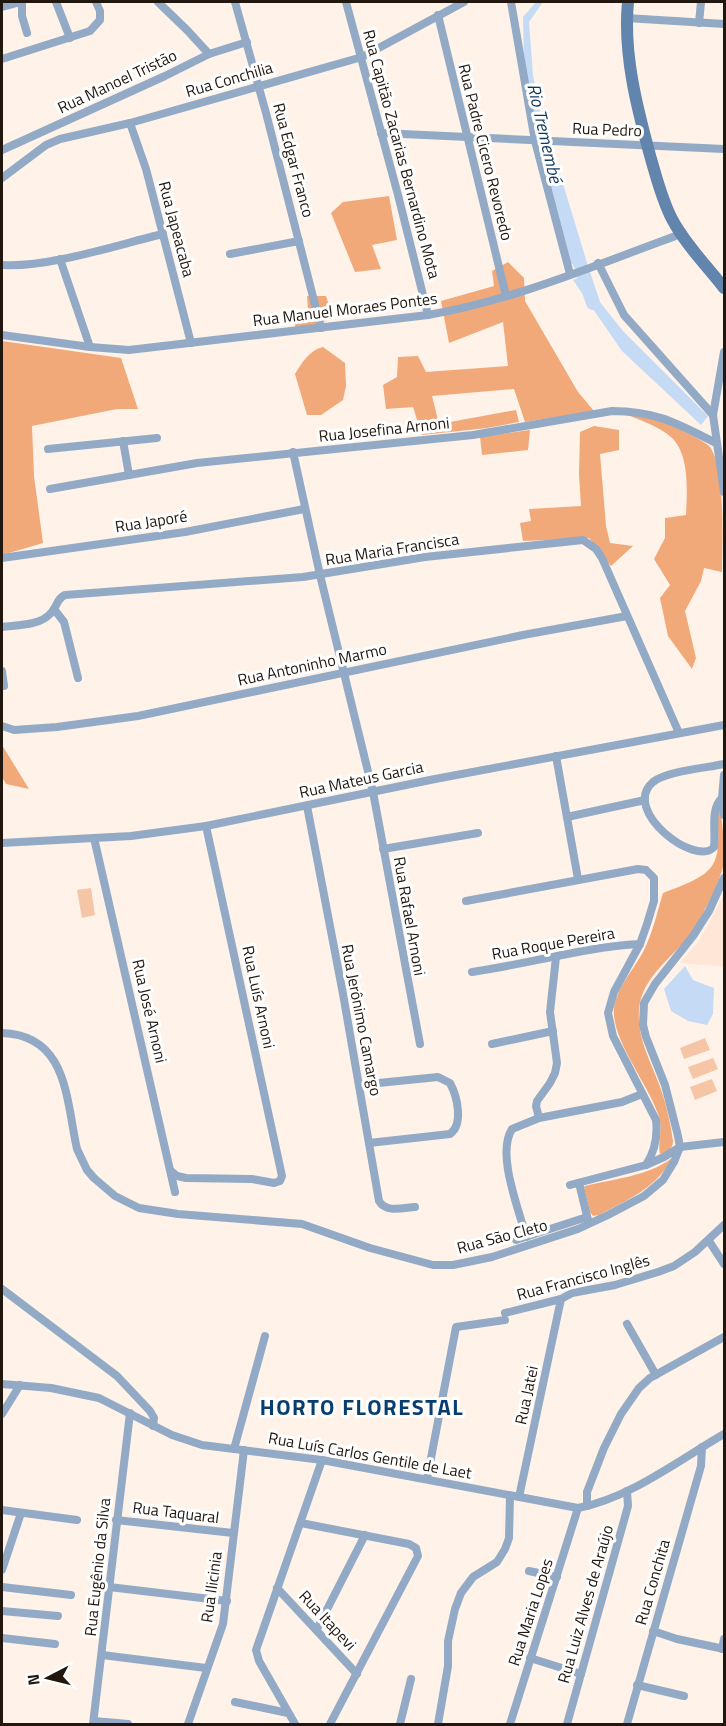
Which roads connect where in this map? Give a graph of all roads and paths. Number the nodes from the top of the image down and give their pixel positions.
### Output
1 (22, 2) edge
2 (56, 2) edge
3 (96, 2) edge
4 (158, 2) edge
5 (235, 2) edge
6 (346, 2) edge
7 (464, 2) edge
8 (512, 2) edge
9 (628, 2) edge
10 (701, 2) edge
11 (2, 7) edge
12 (438, 15) junction
13 (626, 18) junction
14 (699, 23) junction
15 (724, 24) edge
16 (27, 33) dead end
17 (70, 38) junction
18 (247, 42) junction
19 (209, 54) junction
20 (362, 57) junction
21 (2, 59) edge
22 (258, 86) junction
23 (130, 123) junction
24 (381, 133) junction
25 (466, 136) junction
26 (540, 141) junction
27 (647, 145) junction
28 (724, 149) edge
29 (2, 150) edge
30 (2, 178) edge
31 (163, 234) junction
32 (681, 234) junction
33 (299, 241) junction
34 (230, 254) dead end
35 (60, 259) junction
36 (598, 263) junction
37 (2, 265) edge
38 (570, 274) junction
39 (723, 284) edge
40 (506, 296) junction
41 (428, 315) junction
42 (321, 328) junction
43 (2, 335) edge
44 (191, 343) junction
45 (90, 347) junction
46 (724, 352) edge
47 (713, 415) junction
48 (157, 438) dead end
49 (123, 441) junction
50 (716, 444) junction
51 (48, 448) dead end
52 (293, 452) junction
53 (129, 475) junction
54 (50, 489) dead end
55 (724, 492) edge
56 (304, 509) junction
57 (2, 558) edge
58 (320, 575) junction
59 (54, 609) junction
60 (627, 616) junction
61 (2, 627) edge
62 (2, 670) edge
63 (344, 672) junction
64 (78, 678) dead end
65 (4, 686) dead end
66 (724, 725) edge
67 (2, 726) edge
68 (679, 733) junction
69 (556, 756) junction
70 (724, 764) edge
71 (724, 775) edge
72 (373, 792) junction
73 (722, 798) junction
74 (645, 800) junction
75 (307, 806) junction
76 (724, 815) edge
77 (567, 817) junction
78 (206, 826) junction
79 (478, 832) dead end
80 (94, 838) junction
81 (3, 841) edge
82 (383, 849) junction
83 (724, 878) edge
84 (578, 879) junction
85 (466, 901) dead end
86 (640, 944) junction
87 (556, 957) junction
88 (472, 972) dead end
89 (553, 1031) junction
90 (2, 1033) edge
91 (420, 1044) dead end
92 (492, 1044) dead end
93 (359, 1085) junction
94 (642, 1094) junction
95 (539, 1118) junction
96 (724, 1142) edge
97 (369, 1143) junction
98 (680, 1147) junction
99 (646, 1165) junction
100 (171, 1172) junction
101 (175, 1192) dead end
102 (415, 1207) dead end
103 (588, 1220) junction
104 (724, 1225) edge
105 (526, 1237) junction
106 (516, 1240) dead end
107 (709, 1241) junction
108 (724, 1264) edge
109 (2, 1289) edge
110 (561, 1299) junction
111 (627, 1324) dead end
112 (265, 1336) dead end
113 (724, 1337) edge
114 (656, 1375) junction
115 (2, 1383) edge
116 (20, 1385) junction
117 (130, 1413) junction
118 (2, 1414) edge
119 (153, 1426) junction
120 (724, 1434) edge
121 (702, 1447) junction
122 (239, 1449) junction
123 (322, 1460) junction
124 (427, 1479) junction
125 (627, 1491) junction
126 (515, 1496) junction
127 (583, 1507) junction
128 (2, 1510) edge
129 (21, 1513) junction
130 (77, 1520) dead end
131 (116, 1520) junction
132 (301, 1523) junction
133 (233, 1533) junction
134 (365, 1535) junction
135 (2, 1570) edge
136 (529, 1571) dead end
137 (556, 1577) junction
138 (2, 1587) edge
139 (109, 1587) junction
140 (277, 1588) junction
141 (71, 1595) dead end
142 (227, 1601) junction
143 (2, 1611) edge
144 (58, 1616) dead end
145 (317, 1629) junction
146 (653, 1631) junction
147 (2, 1638) edge
148 (724, 1639) edge
149 (55, 1644) dead end
150 (723, 1649) edge
151 (102, 1655) junction
152 (530, 1659) junction
153 (206, 1668) junction
154 (357, 1674) junction
155 (581, 1674) junction
156 (411, 1679) dead end
157 (637, 1685) junction
158 (684, 1696) dead end
159 (235, 1702) dead end
160 (288, 1713) junction
161 (93, 1723) edge
162 (128, 1725) edge
163 (188, 1725) edge
164 (295, 1725) edge
165 (330, 1725) edge
166 (400, 1725) edge
167 (438, 1725) edge
168 (510, 1725) edge
169 (567, 1725) edge
170 (627, 1725) edge

1 - 11 street
1 - 16 street
2 - 17 street
3 - 17 street
4 - 19 street
5 - 18 street, Rua Edgar Franco
6 - 20 street, Rua Capitão Zacarias Bernardino Mota
7 - 12 street, Rua Conchilia
8 - 26 street
9 - 13 main road
10 - 14 street
12 - 20 street, Rua Conchilia
12 - 25 street, Rua Padre Cicero Revoredo
13 - 14 street
13 - 27 main road
14 - 15 street
17 - 21 street
18 - 19 street, Rua Manoel Tristão
18 - 22 street, Rua Edgar Franco
19 - 29 street, Rua Manoel Tristão
20 - 22 street, Rua Conchilia
20 - 24 street, Rua Capitão Zacarias Bernardino Mota
22 - 23 street, Rua Conchilia
22 - 33 street, Rua Edgar Franco
23 - 30 street, Rua Conchilia
23 - 31 street, Rua Japeacaba
24 - 25 street, Rua Pedro
24 - 41 street, Rua Capitão Zacarias Bernardino Mota
25 - 26 street, Rua Pedro
25 - 40 street, Rua Padre Cicero Revoredo
26 - 27 street, Rua Pedro
26 - 38 street
27 - 28 street, Rua Pedro
27 - 32 main road
31 - 35 street
31 - 44 street, Rua Japeacaba
32 - 36 street, Rua Manuel Moraes Pontes
32 - 39 main road
33 - 34 street
33 - 42 street, Rua Edgar Franco
35 - 37 street
35 - 45 street
36 - 38 street, Rua Manuel Moraes Pontes
36 - 47 street
38 - 40 street, Rua Manuel Moraes Pontes
40 - 41 street, Rua Manuel Moraes Pontes
41 - 42 street, Rua Manuel Moraes Pontes
42 - 44 street, Rua Manuel Moraes Pontes
43 - 45 street, Rua Manuel Moraes Pontes
44 - 45 street, Rua Manuel Moraes Pontes
46 - 47 street
47 - 50 street
48 - 49 street
49 - 51 street
49 - 53 street
50 - 52 street, Rua Josefina Arnoni
50 - 55 street
52 - 53 street, Rua Josefina Arnoni
52 - 56 street, Rua Rafael Arnoni
53 - 54 street, Rua Josefina Arnoni
56 - 57 street, Rua Japoré
56 - 58 street, Rua Rafael Arnoni
58 - 59 street, Rua Maria Francisca
58 - 60 street, Rua Maria Francisca
58 - 63 street, Rua Rafael Arnoni
59 - 61 street, Rua Maria Francisca
59 - 64 street
60 - 63 street, Rua Antoninho Marmo
60 - 68 street, Rua Maria Francisca
62 - 65 street
63 - 67 street, Rua Antoninho Marmo
63 - 72 street, Rua Rafael Arnoni
66 - 68 street, Rua Mateus Garcia
68 - 69 street, Rua Mateus Garcia
69 - 72 street, Rua Mateus Garcia
69 - 77 street
70 - 74 street
71 - 73 street
72 - 75 street, Rua Mateus Garcia
72 - 82 street, Rua Rafael Arnoni
73 - 74 street
73 - 76 street
74 - 77 street
75 - 78 street, Rua Mateus Garcia
75 - 93 street, Rua Jerônimo Camargo
77 - 84 street
78 - 80 street, Rua Mateus Garcia
78 - 100 street, Rua Luís Arnoni
79 - 82 street
80 - 81 street, Rua Mateus Garcia
80 - 100 street, Rua José Arnoni
82 - 91 street, Rua Rafael Arnoni
83 - 98 street
84 - 85 street
84 - 86 street
86 - 87 street, Rua Roque Pereira
86 - 94 street
87 - 88 street, Rua Roque Pereira
87 - 89 street
89 - 92 street
89 - 95 street
90 - 103 street, Rua São Cleto
93 - 97 street, Rua Jerônimo Camargo
93 - 97 street
94 - 95 street
94 - 99 street
95 - 105 street
96 - 98 street
97 - 102 street, Rua Jerônimo Camargo
98 - 99 street
98 - 103 street, Rua São Cleto
99 - 103 street
100 - 101 street, Rua José Arnoni
103 - 105 street, Rua São Cleto
104 - 107 street, Rua Francisco Inglês
105 - 106 street, Rua São Cleto
107 - 108 street
107 - 110 street, Rua Francisco Inglês
109 - 119 street
110 - 124 street, Rua Francisco Inglês
110 - 126 street, Rua Jatei
111 - 114 street
112 - 122 street, Rua Ilicinia
113 - 114 street, Rua Maria Lopes
114 - 127 street, Rua Maria Lopes
115 - 116 street, Rua Luís Carlos Gentile de Laet
116 - 117 street, Rua Luís Carlos Gentile de Laet
116 - 118 street
117 - 119 street, Rua Luís Carlos Gentile de Laet
117 - 131 street, Rua Eugênio da Silva
119 - 122 street, Rua Luís Carlos Gentile de Laet
120 - 121 street
121 - 125 street
121 - 146 street, Rua Conchita
122 - 123 street, Rua Luís Carlos Gentile de Laet
122 - 133 street, Rua Ilicinia
123 - 124 street, Rua Luís Carlos Gentile de Laet
123 - 132 street
124 - 126 street, Rua Luís Carlos Gentile de Laet
125 - 127 street
125 - 155 street, Rua Luiz Alves de Araújo
126 - 127 street, Rua Luís Carlos Gentile de Laet
126 - 167 street, Rua Jatei
127 - 137 street, Rua Maria Lopes
128 - 129 street
129 - 130 street
129 - 135 street
131 - 133 street, Rua Taquaral
131 - 139 street, Rua Eugênio da Silva
132 - 134 street
132 - 140 street
133 - 142 street, Rua Ilicinia
134 - 145 street
134 - 154 street
136 - 137 street
137 - 152 street, Rua Maria Lopes
138 - 141 street
139 - 142 street
139 - 151 street, Rua Eugênio da Silva
140 - 145 street, Rua Itapevi
140 - 160 street
142 - 153 street, Rua Ilicinia
143 - 144 street
145 - 154 street, Rua Itapevi
146 - 150 street
146 - 157 street, Rua Conchita
147 - 149 street
148 - 150 street
151 - 153 street
151 - 161 street, Rua Eugênio da Silva
152 - 155 street
152 - 168 street, Rua Maria Lopes
153 - 163 street, Rua Ilicinia
154 - 165 street
155 - 169 street, Rua Luiz Alves de Araújo
156 - 166 street
157 - 158 street
157 - 170 street, Rua Conchita
159 - 160 street
160 - 164 street
161 - 162 street

